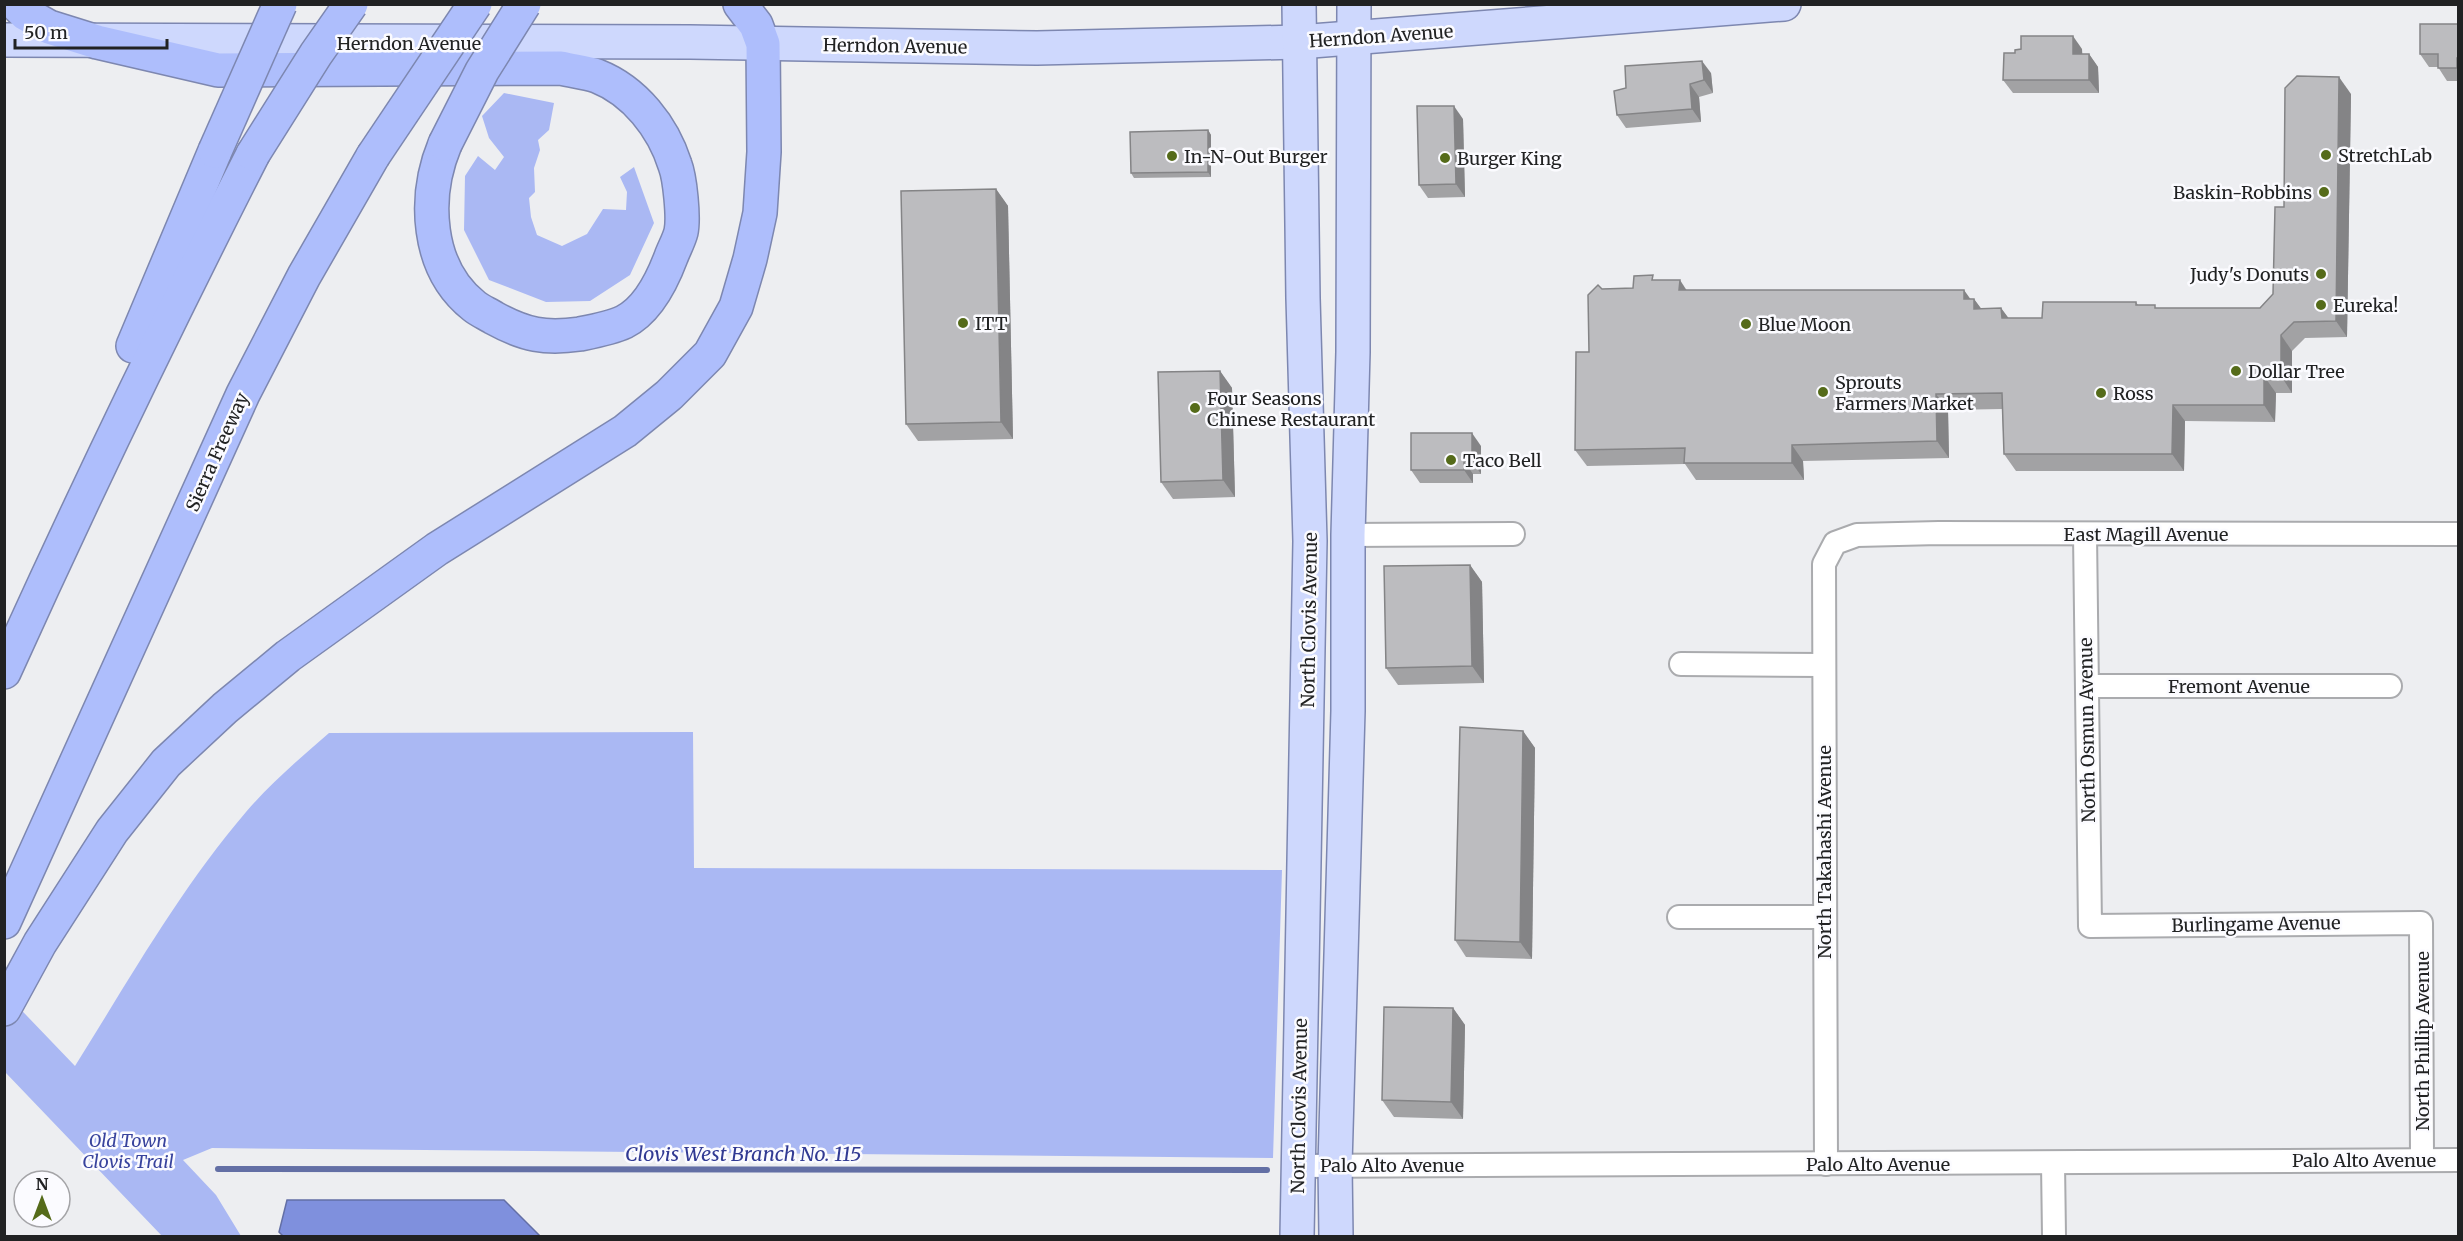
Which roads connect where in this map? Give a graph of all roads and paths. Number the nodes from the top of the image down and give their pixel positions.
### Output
1 (16, 4) edge
2 (280, 4) edge
3 (351, 4) edge
4 (475, 4) edge
5 (524, 4) edge
6 (740, 4) edge
7 (1299, 4) edge
8 (1354, 4) edge
9 (1692, 4) edge
10 (1784, 4) edge
11 (1656, 15) junction
12 (1353, 37) junction
13 (4, 40) edge
14 (97, 42) junction
15 (1299, 42) junction
16 (763, 44) junction
17 (1303, 298) junction
18 (71, 524) junction
19 (1513, 534) dead end
20 (2085, 534) junction
21 (2458, 534) edge
22 (1348, 535) junction
23 (1835, 543) joint
24 (1681, 664) dead end
25 (1824, 665) junction
26 (4, 672) edge
27 (2087, 686) junction
28 (2390, 686) dead end
29 (1824, 917) junction
30 (7, 918) edge
31 (1679, 918) dead end
32 (2421, 922) joint
33 (2090, 926) joint
34 (4, 1009) edge
35 (2422, 1160) junction
36 (2458, 1160) edge
37 (2053, 1162) junction
38 (1826, 1164) junction
39 (1335, 1165) junction
40 (1297, 1166) junction
41 (1297, 1236) edge
42 (1335, 1236) edge
43 (2054, 1236) edge

1 - 14 highway
2 - 18 highway, bridge
3 - 18 highway, bridge
4 - 30 highway, Sierra Freeway, bridge
5 - 14 highway, bridge
6 - 16 highway
7 - 15 main road, North Clovis Avenue
8 - 12 main road, North Clovis Avenue
9 - 11 main road
10 - 11 main road, Herndon Avenue
11 - 12 main road, Herndon Avenue
12 - 15 main road, Herndon Avenue
12 - 22 main road, North Clovis Avenue
13 - 14 main road, Herndon Avenue
14 - 16 main road, Herndon Avenue
15 - 16 main road, Herndon Avenue
15 - 17 main road, North Clovis Avenue
16 - 34 highway
17 - 22 main road
17 - 40 main road, North Clovis Avenue
18 - 26 highway
19 - 22 street
20 - 21 street, East Magill Avenue
20 - 23 street, East Magill Avenue
20 - 27 street, North Osmun Avenue
22 - 39 main road, North Clovis Avenue
23 - 25 street, North Takahashi Avenue
24 - 25 street
25 - 29 street, North Takahashi Avenue
27 - 28 street, Fremont Avenue
27 - 33 street, North Osmun Avenue
29 - 31 street
29 - 38 street, North Takahashi Avenue
32 - 33 street, Burlingame Avenue
32 - 35 street, North Phillip Avenue
35 - 36 street, Palo Alto Avenue
35 - 37 street, Palo Alto Avenue
37 - 38 street, Palo Alto Avenue
37 - 43 street
38 - 39 street, Palo Alto Avenue
39 - 40 street, Palo Alto Avenue
39 - 42 main road, North Clovis Avenue
40 - 41 main road, North Clovis Avenue

